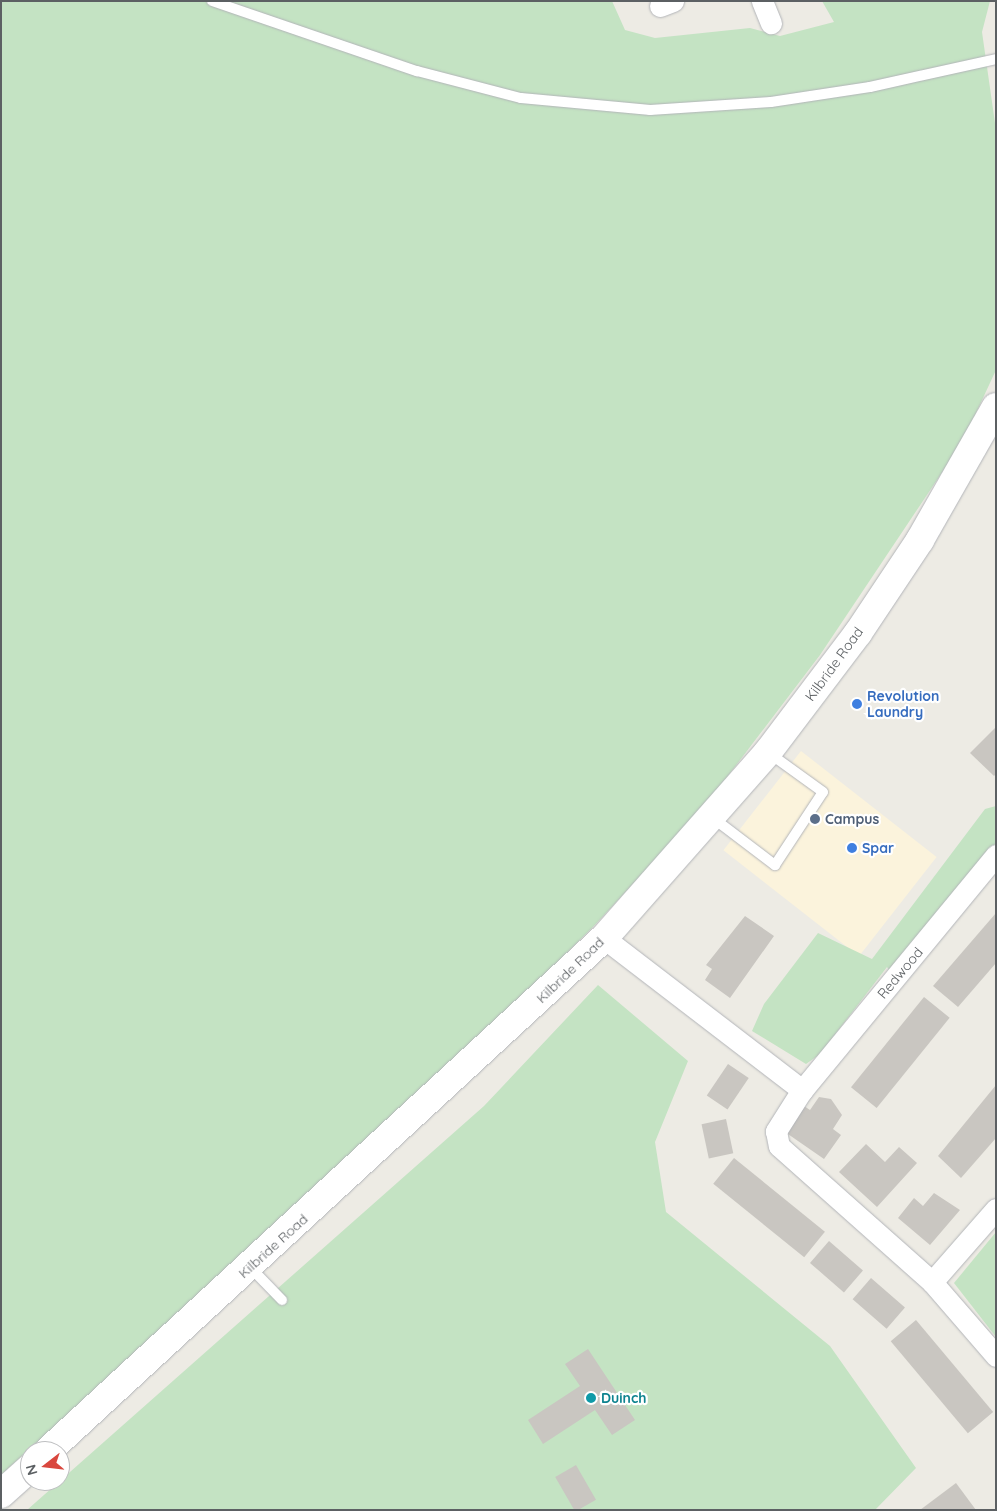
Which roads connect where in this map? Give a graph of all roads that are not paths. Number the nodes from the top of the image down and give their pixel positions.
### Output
1 (212, 1) edge
2 (762, 1) edge
3 (771, 23) dead end
4 (996, 59) edge
5 (996, 407) edge
6 (768, 752) junction
7 (713, 818) junction
8 (996, 855) edge
9 (604, 938) junction
10 (802, 1090) junction
11 (996, 1209) edge
12 (250, 1268) junction
13 (932, 1282) junction
14 (282, 1300) dead end
15 (996, 1356) edge
16 (59, 1441) edge
17 (20, 1477) edge
18 (1, 1494) edge

1 - 4 lane
2 - 3 street
5 - 6 street, Kilbride Road
6 - 7 street, Kilbride Road
6 - 7 lane
7 - 9 street, Kilbride Road
8 - 10 street, Redwood
9 - 10 street
9 - 12 street, Kilbride Road
10 - 13 street, Redwood
11 - 13 street
12 - 14 lane
12 - 16 street, Kilbride Road
13 - 15 street, Redwood
17 - 18 street

